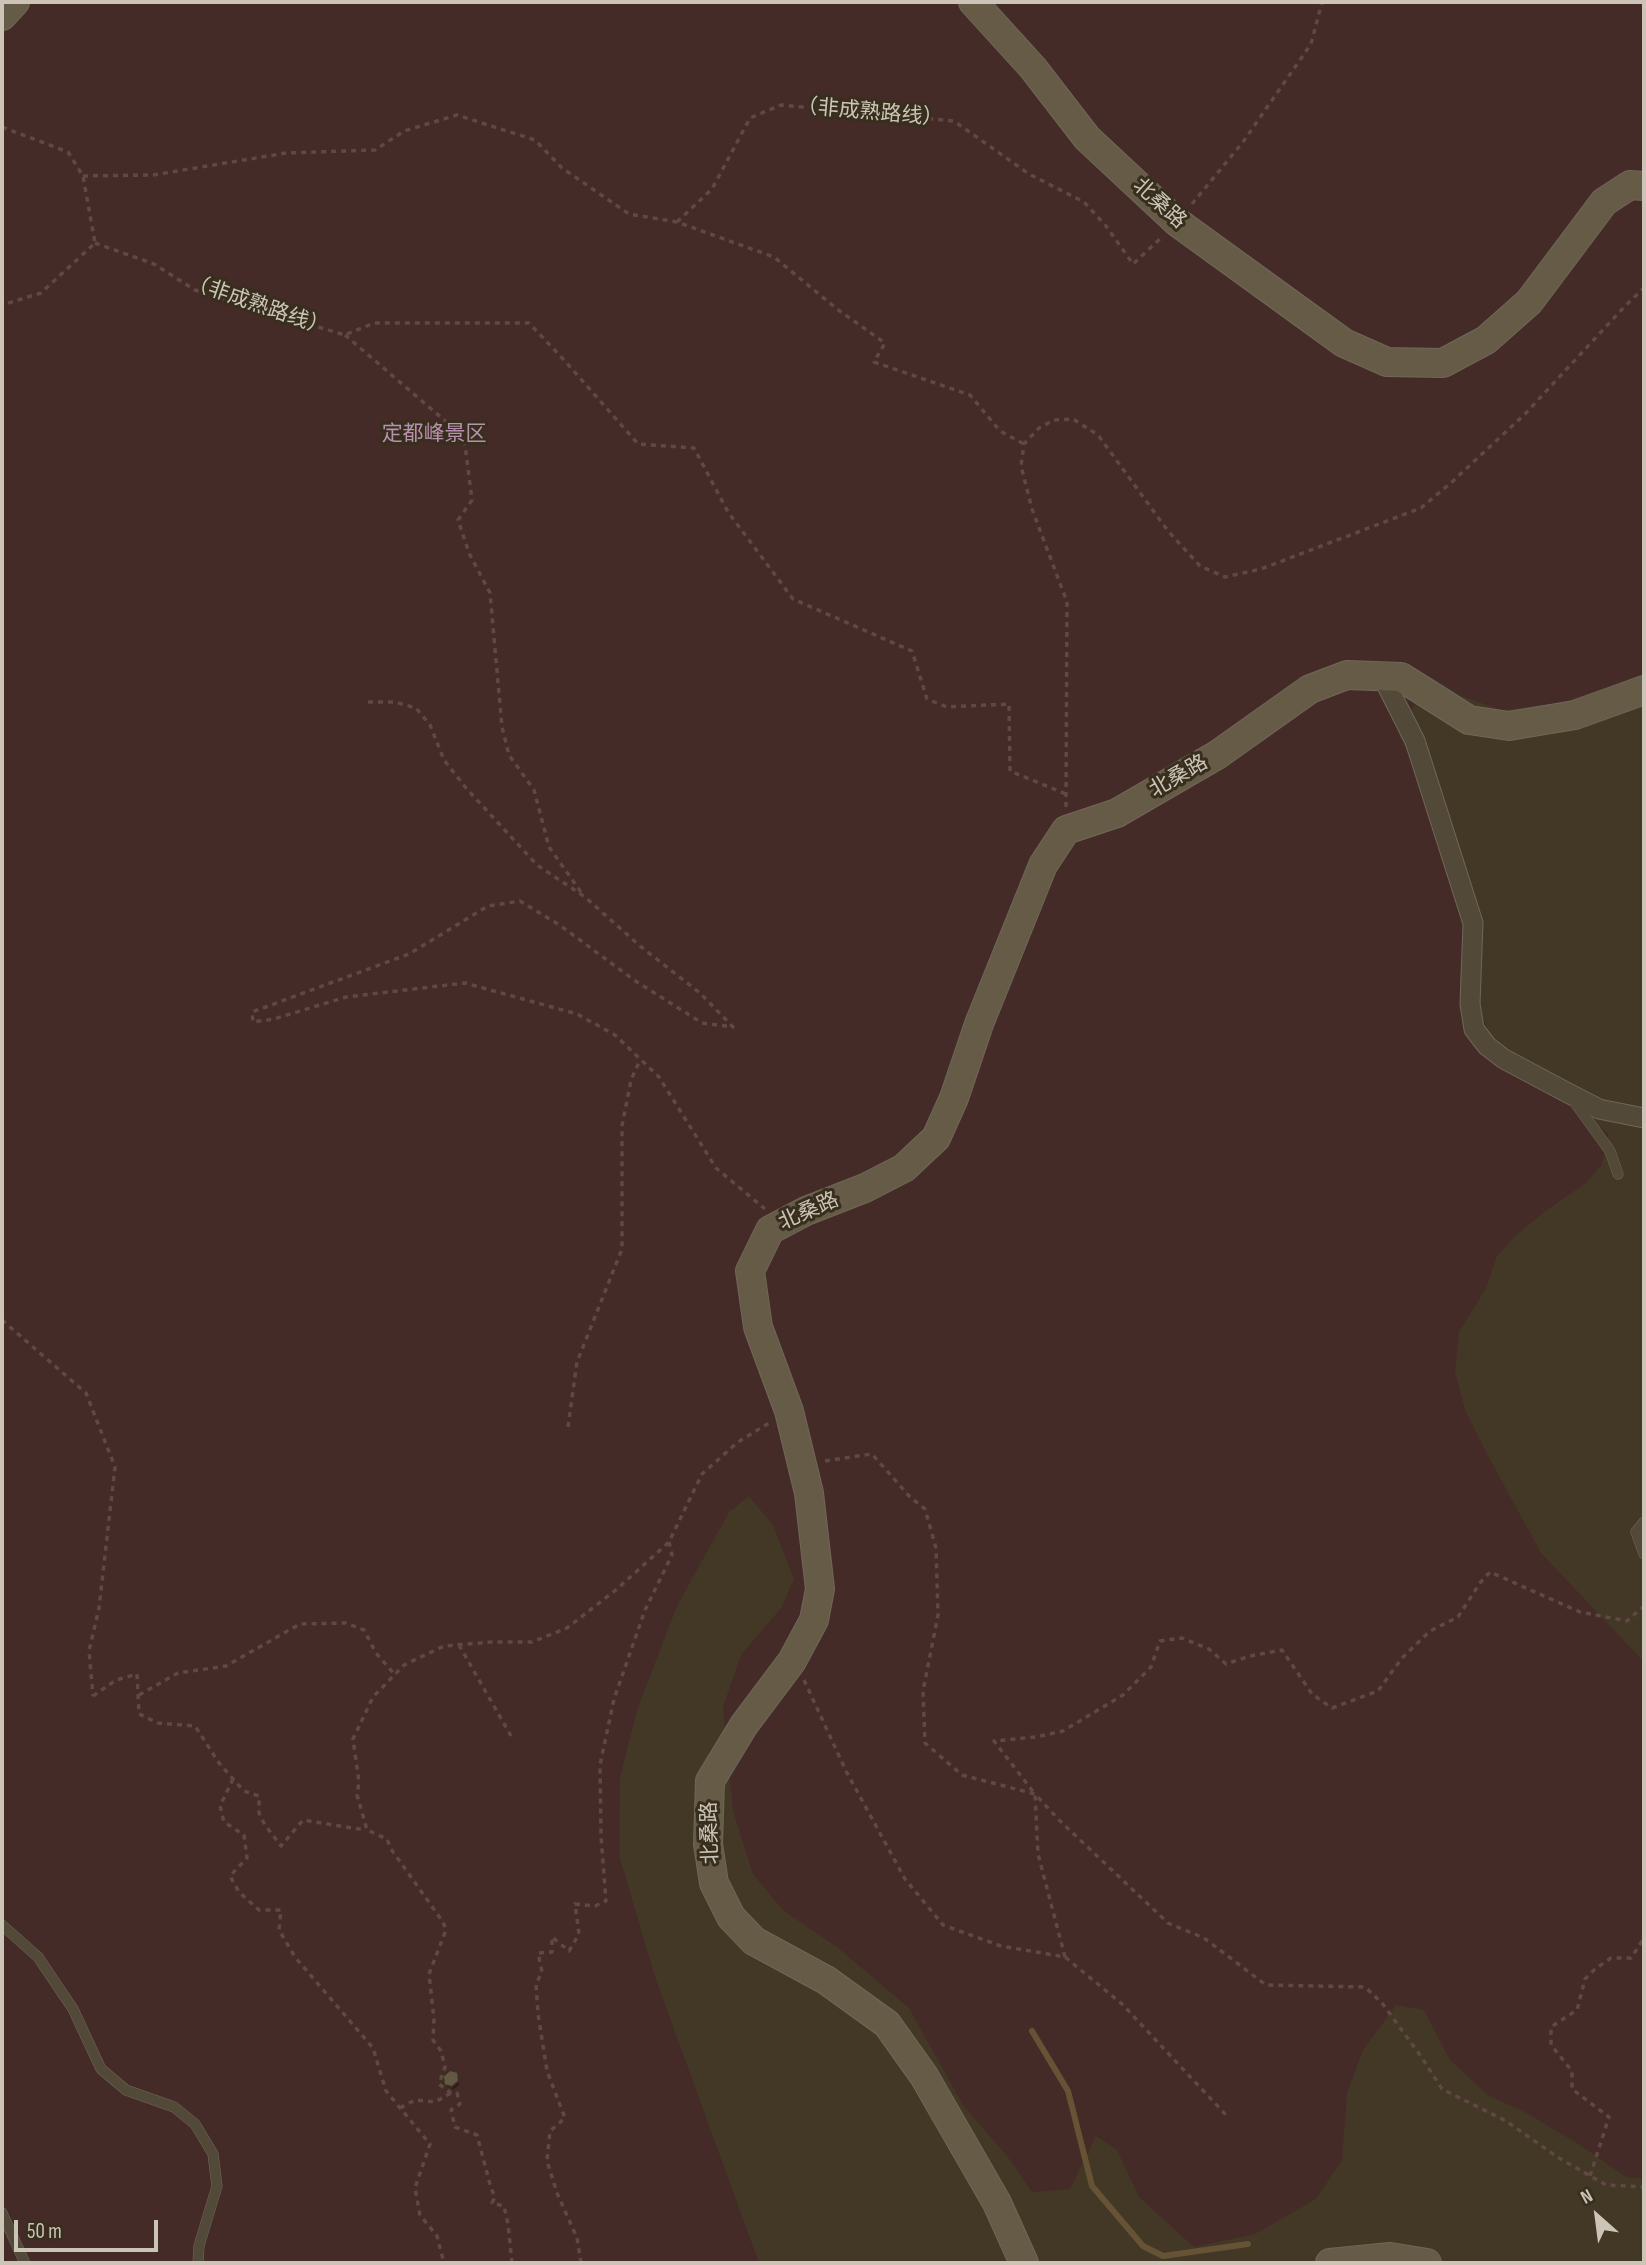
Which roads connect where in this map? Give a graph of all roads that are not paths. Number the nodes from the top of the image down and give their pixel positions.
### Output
1 (15, 2) edge
2 (973, 2) edge
3 (2, 16) edge
4 (1644, 186) edge
5 (1382, 677) junction
6 (1644, 690) edge
7 (1566, 1092) junction
8 (1644, 1118) edge
9 (1618, 1174) dead end
10 (1644, 1522) edge
11 (1644, 1554) edge
12 (2, 1924) edge
13 (2, 2213) edge
14 (24, 2263) edge
15 (198, 2263) edge
16 (1024, 2263) edge
17 (1330, 2263) edge
18 (1426, 2263) edge

1 - 3 street
2 - 4 street, 北桑路
5 - 6 street, 北桑路
5 - 7 street
5 - 16 street, 北桑路
7 - 8 street
7 - 9 lane
10 - 11 lane
12 - 15 lane
13 - 14 lane
17 - 18 street

